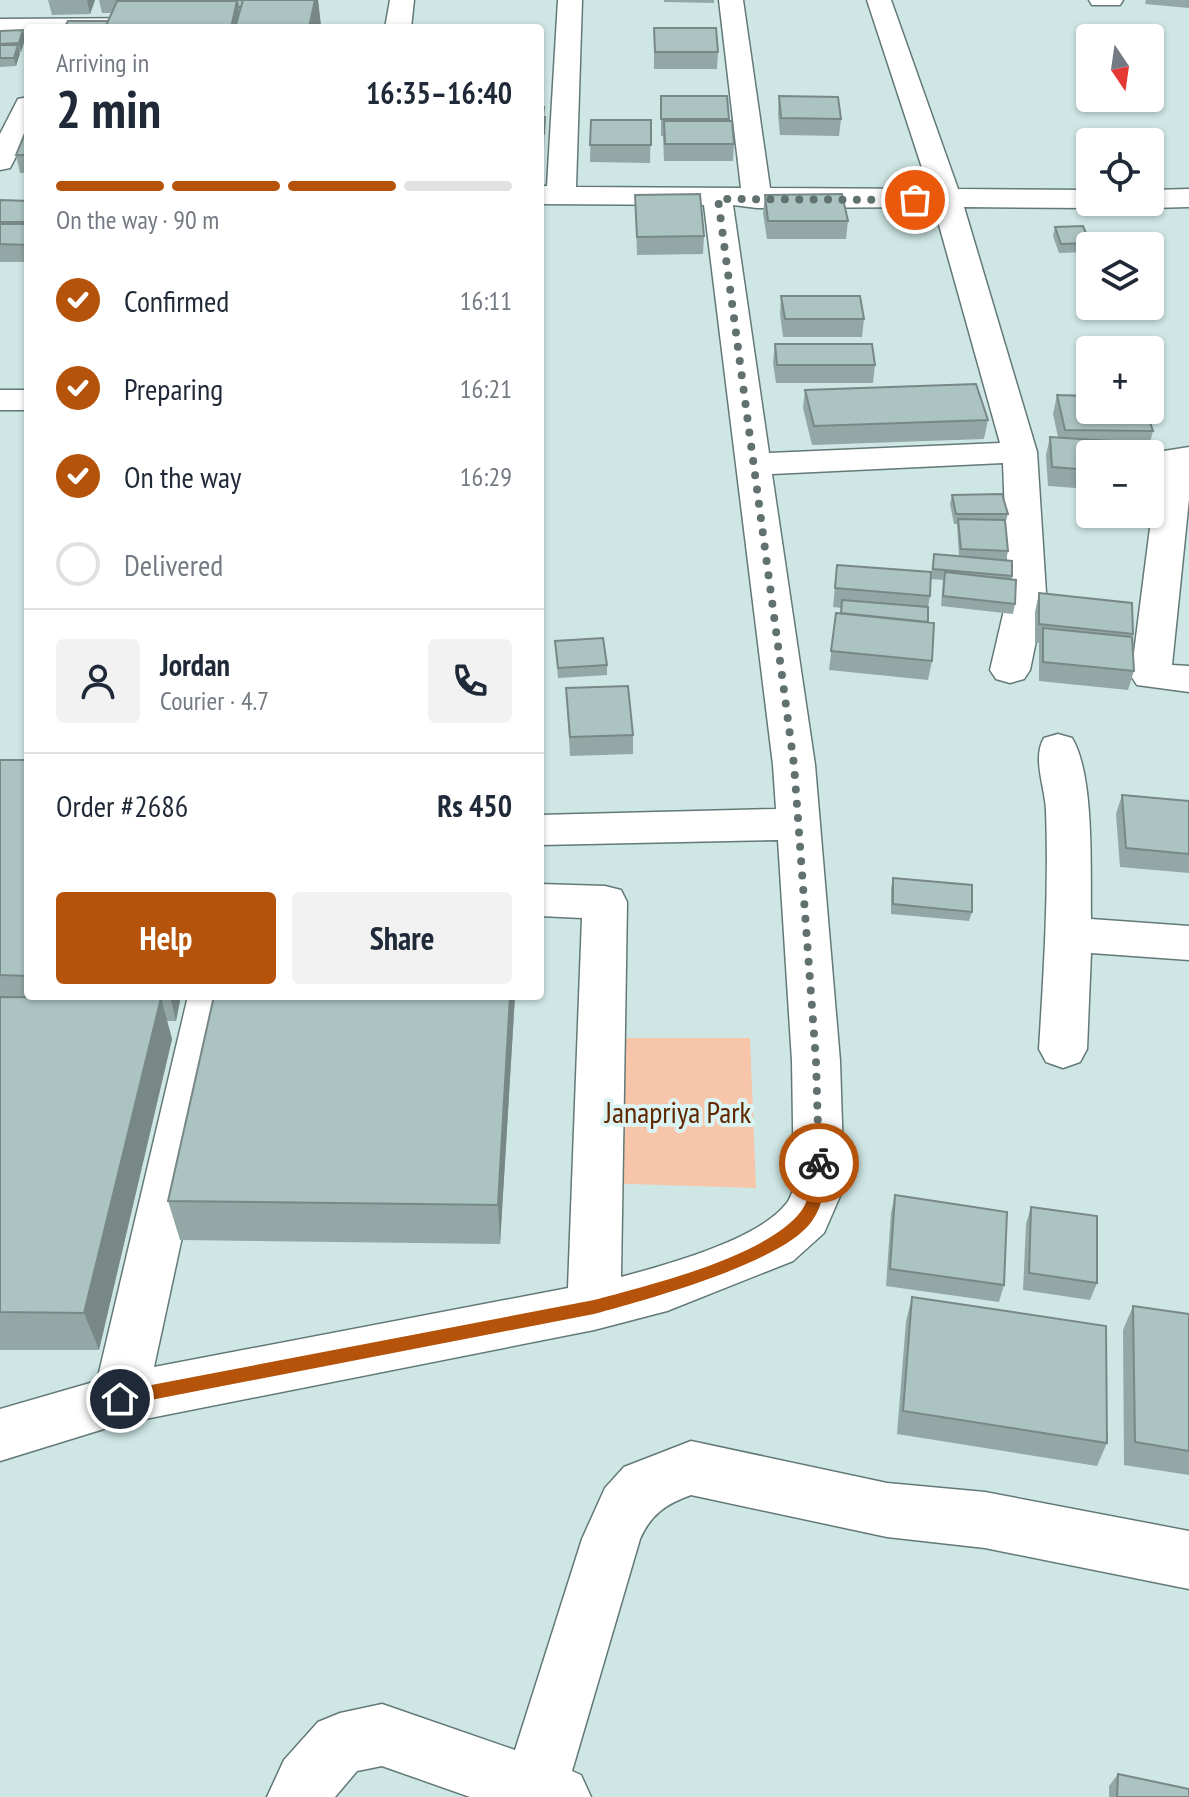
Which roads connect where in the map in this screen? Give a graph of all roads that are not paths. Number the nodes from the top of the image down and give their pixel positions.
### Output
1 (175, 0) edge
2 (402, 0) edge
3 (570, 0) edge
4 (731, 0) edge
5 (879, 0) edge
6 (1101, 0) edge
7 (1111, 0) edge
8 (170, 24) edge
9 (399, 24) edge
10 (0, 27) edge
11 (24, 27) edge
12 (18, 108) edge
13 (0, 162) edge
14 (550, 195) edge
15 (718, 199) junction
16 (757, 199) junction
17 (1076, 199) edge
18 (1171, 199) edge
19 (947, 200) junction
20 (1189, 226) edge
21 (0, 400) edge
22 (24, 400) edge
23 (1020, 452) junction
24 (1189, 457) edge
25 (756, 464) junction
26 (1010, 670) dead end
27 (1189, 679) edge
28 (1058, 748) dead end
29 (798, 824) junction
30 (544, 830) edge
31 (544, 900) edge
32 (1069, 934) junction
33 (1189, 943) edge
34 (210, 1000) edge
35 (1063, 1049) dead end
36 (594, 1307) junction
37 (120, 1399) junction
38 (0, 1435) edge
39 (1189, 1560) edge
40 (547, 1792) edge
41 (299, 1797) edge

1 - 8 street
2 - 9 street
3 - 14 street
4 - 16 street
5 - 19 street
6 - 7 street
10 - 11 street
12 - 13 street
14 - 15 street
15 - 16 street
15 - 25 street
16 - 19 street
17 - 19 street
18 - 20 street
19 - 23 street
21 - 22 street
23 - 25 street
23 - 26 street
24 - 27 street
25 - 29 street
28 - 32 street
29 - 30 street
29 - 36 street
31 - 36 street
32 - 33 street
32 - 35 street
34 - 37 street
36 - 37 street
37 - 38 street
39 - 40 street
40 - 41 street

